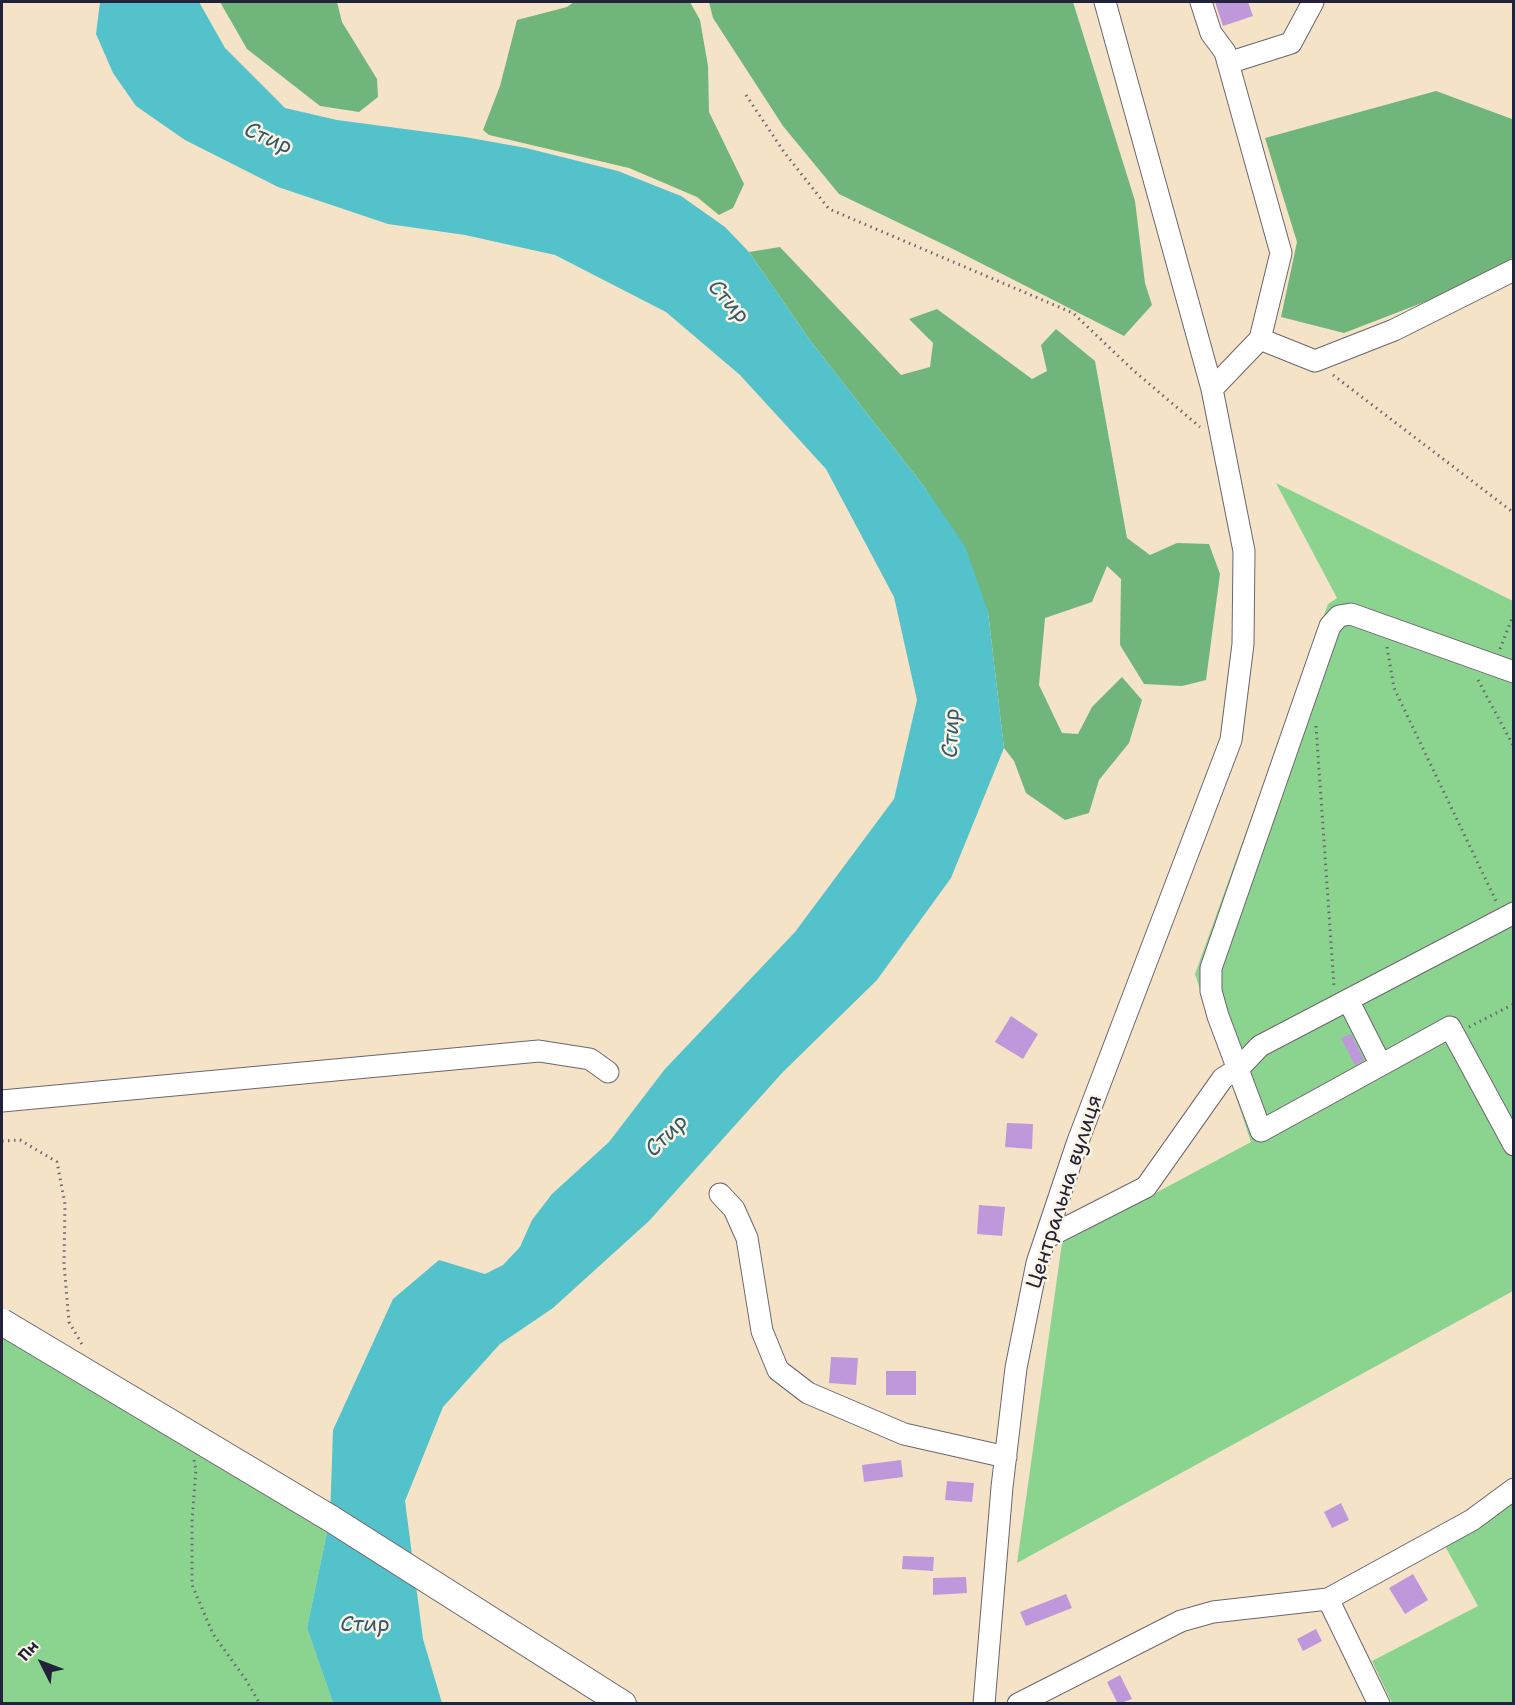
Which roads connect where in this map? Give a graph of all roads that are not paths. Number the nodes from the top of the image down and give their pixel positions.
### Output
1 (1105, 2) edge
2 (1201, 2) edge
3 (1313, 2) edge
4 (1228, 63) junction
5 (1514, 270) edge
6 (1260, 339) junction
7 (1212, 388) junction
8 (1504, 668) edge
9 (1508, 915) edge
10 (1342, 1003) junction
11 (1382, 1065) junction
12 (1238, 1069) junction
13 (608, 1072) dead end
14 (2, 1101) edge
15 (1514, 1145) edge
16 (720, 1194) dead end
17 (1046, 1238) junction
18 (2, 1322) edge
19 (1006, 1457) junction
20 (1514, 1489) edge
21 (1328, 1599) junction
22 (623, 1704) edge
23 (984, 1704) edge
24 (1018, 1704) edge
25 (1379, 1704) edge

1 - 7 street, Центральна вулиця
2 - 4 street
3 - 4 street
4 - 6 street
5 - 6 street
6 - 7 street
7 - 17 street, Центральна вулиця
8 - 12 street
9 - 10 street
10 - 11 street
10 - 12 street
11 - 12 street
11 - 15 street
12 - 17 street
13 - 14 street
16 - 19 street
17 - 19 street, Центральна вулиця
18 - 22 main road, bridge
19 - 23 street, Центральна вулиця
20 - 21 street
21 - 24 street
21 - 25 street

